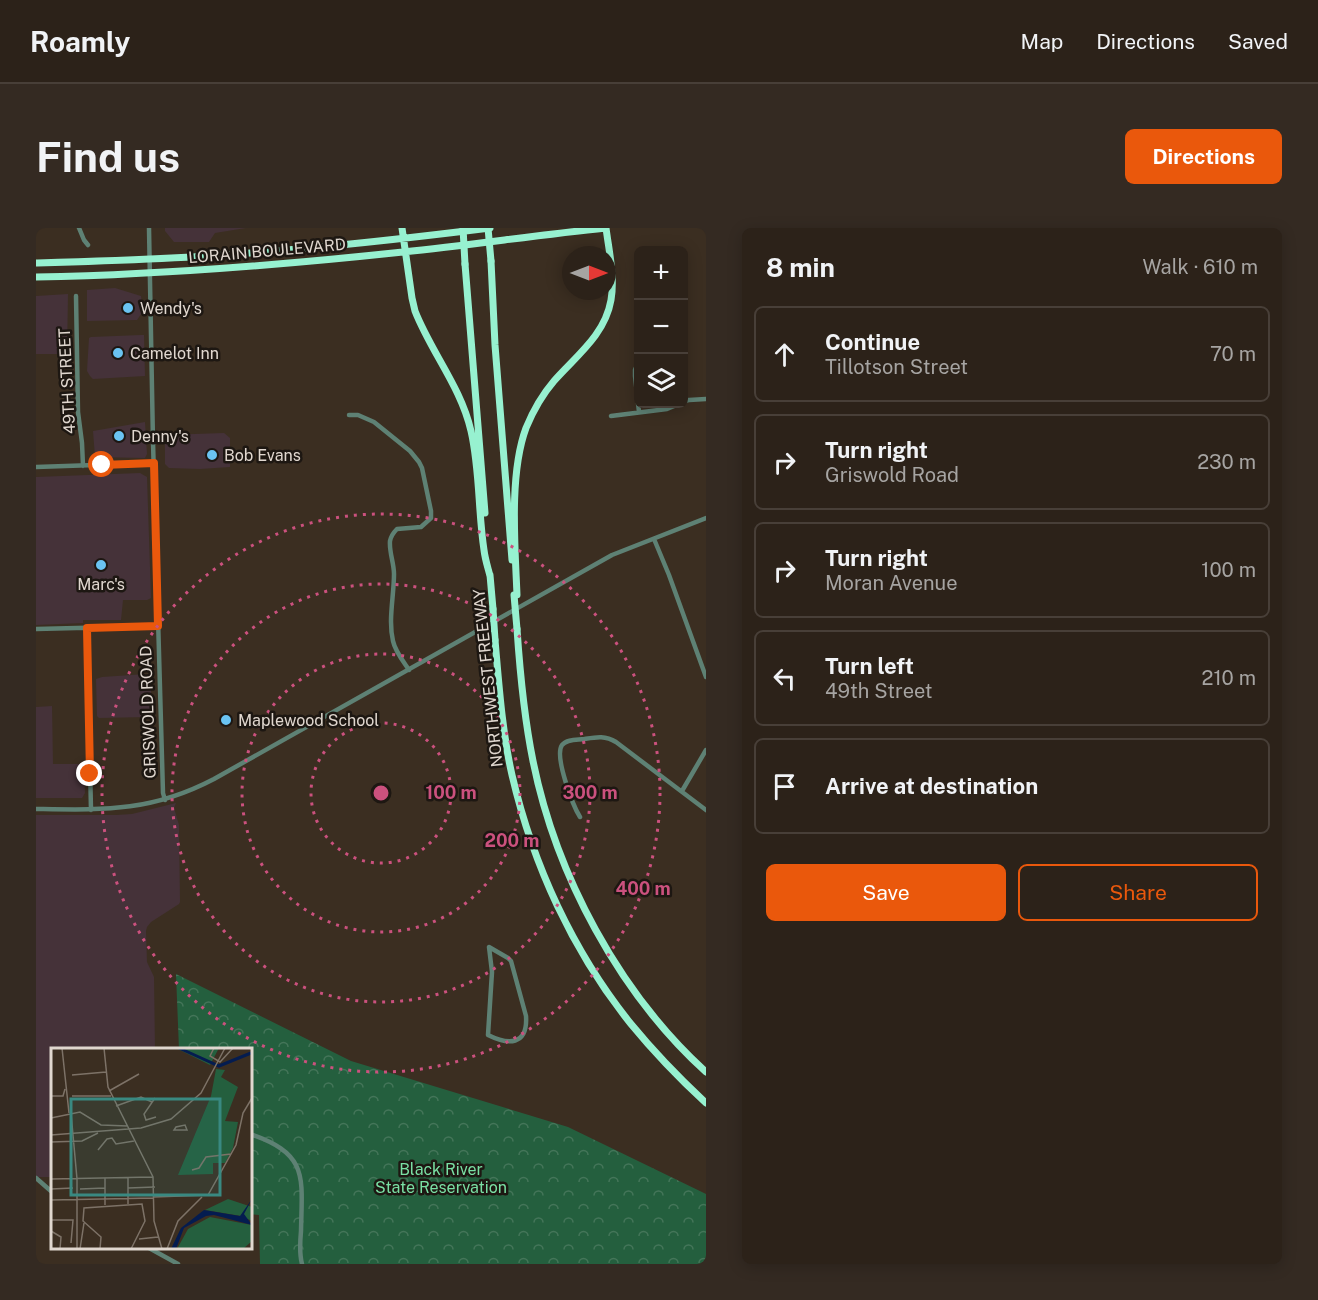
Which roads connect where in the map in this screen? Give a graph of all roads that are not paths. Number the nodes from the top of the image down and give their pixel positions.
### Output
1 (79, 228) edge
2 (149, 228) edge
3 (402, 228) edge
4 (463, 228) edge
5 (489, 228) edge
6 (606, 228) edge
7 (403, 238) junction
8 (88, 245) dead end
9 (406, 252) junction
10 (150, 260) junction
11 (36, 263) edge
12 (150, 274) junction
13 (36, 277) edge
14 (76, 296) dead end
15 (706, 399) edge
16 (688, 400) edge
17 (639, 408) edge
18 (667, 408) edge
19 (639, 412) junction
20 (349, 415) dead end
21 (611, 416) dead end
22 (154, 463) junction
23 (36, 466) edge
24 (83, 466) junction
25 (706, 518) edge
26 (654, 539) junction
27 (490, 576) junction
28 (516, 595) junction
29 (158, 626) junction
30 (87, 628) junction
31 (36, 629) edge
32 (409, 670) junction
33 (706, 677) edge
34 (706, 750) edge
35 (682, 791) junction
36 (165, 800) junction
37 (36, 809) edge
38 (91, 810) junction
39 (706, 810) edge
40 (580, 817) dead end
41 (492, 960) joint
42 (706, 1072) edge
43 (706, 1103) edge
44 (252, 1135) edge
45 (36, 1178) edge
46 (51, 1191) edge
47 (151, 1249) edge
48 (178, 1264) edge
49 (302, 1264) edge

1 - 8 street
2 - 10 street, GRISWOLD ROAD
3 - 7 highway
4 - 27 highway, NORTHWEST FREEWAY, bridge
5 - 7 highway, LORAIN BOULEVARD
5 - 28 highway, bridge
6 - 9 highway, LORAIN BOULEVARD
6 - 28 highway
7 - 9 highway
7 - 10 highway, LORAIN BOULEVARD
9 - 12 highway, LORAIN BOULEVARD
9 - 27 highway
10 - 11 highway, LORAIN BOULEVARD
10 - 12 street, GRISWOLD ROAD
12 - 13 highway, LORAIN BOULEVARD
12 - 22 street, GRISWOLD ROAD
14 - 24 street, 49TH STREET
15 - 16 street
17 - 19 street
18 - 19 street
19 - 21 street
20 - 32 street
22 - 24 street
22 - 29 street, GRISWOLD ROAD
23 - 24 street
25 - 26 street
26 - 32 street
26 - 33 street
27 - 43 highway, NORTHWEST FREEWAY, bridge
28 - 42 highway, NORTHWEST FREEWAY, bridge
29 - 30 street
29 - 36 street, GRISWOLD ROAD
30 - 31 street
30 - 38 street
32 - 36 street
34 - 35 street
35 - 39 street
35 - 40 street
36 - 38 street
37 - 38 street
41 - 41 street
44 - 49 street
45 - 46 street
47 - 48 street

